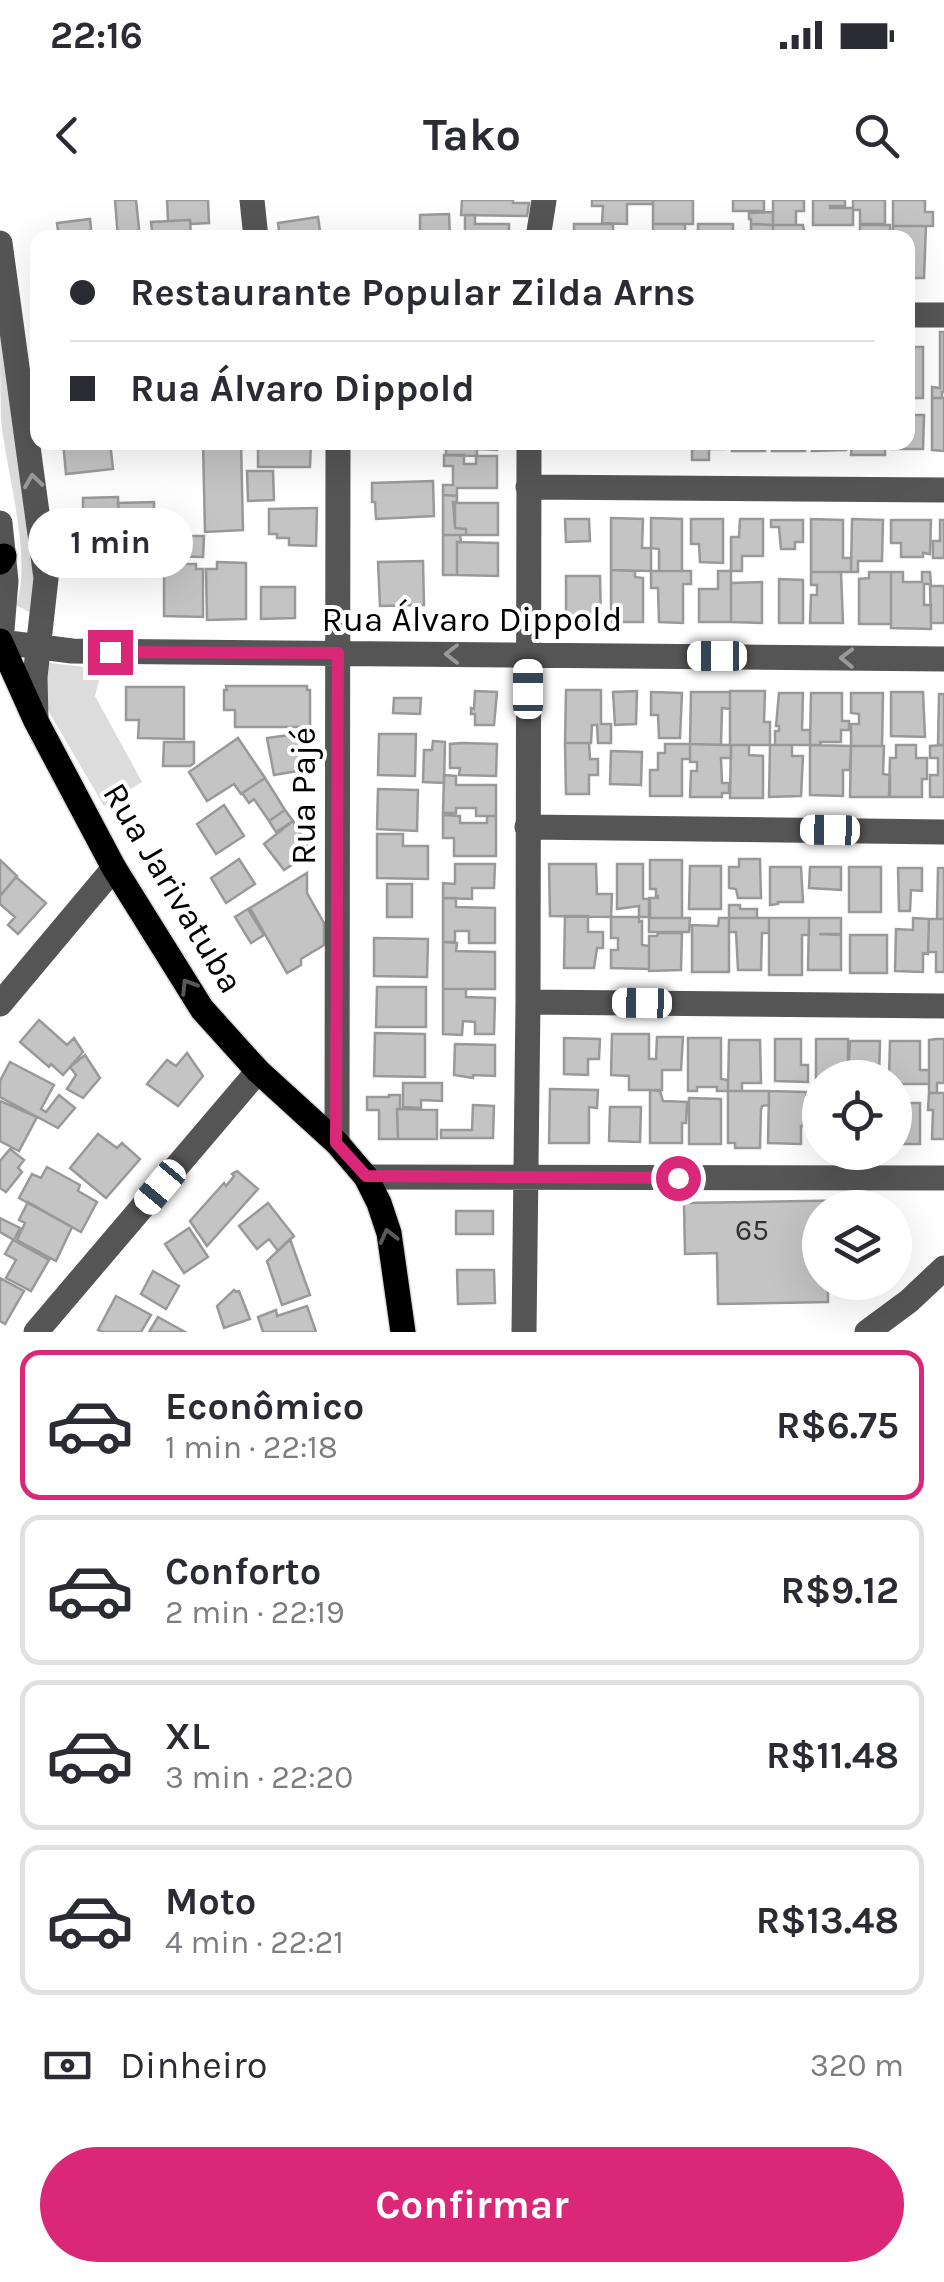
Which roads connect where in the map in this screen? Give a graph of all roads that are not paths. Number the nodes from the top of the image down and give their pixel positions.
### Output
1 (252, 200) edge
2 (544, 200) edge
3 (255, 230) edge
4 (539, 230) edge
5 (0, 243) edge
6 (915, 314) edge
7 (944, 315) edge
8 (338, 450) dead end
9 (528, 450) edge
10 (528, 486) junction
11 (944, 490) edge
12 (0, 522) edge
13 (2, 559) edge
14 (0, 642) edge
15 (37, 647) junction
16 (338, 653) junction
17 (528, 655) junction
18 (944, 658) edge
19 (36, 721) junction
20 (527, 827) junction
21 (944, 832) edge
22 (114, 868) junction
23 (528, 1002) junction
24 (0, 1004) edge
25 (944, 1006) edge
26 (258, 1070) junction
27 (336, 1143) junction
28 (366, 1176) junction
29 (526, 1177) junction
30 (944, 1178) edge
31 (944, 1268) edge
32 (36, 1332) edge
33 (403, 1332) edge
34 (524, 1332) edge
35 (867, 1332) edge

1 - 3 street
2 - 4 street
15 -> 5 street, Rua Jarivatuba
6 - 7 street
8 - 16 street, Rua Pajé
9 - 10 street
10 - 11 street
10 - 17 street
12 - 13 street, Rua Jarivatuba
13 - 14 street, Rua Jarivatuba
14 - 15 street, Rua Álvaro Dippold
14 - 19 main road, Rua Jarivatuba
15 - 16 street, Rua Álvaro Dippold
15 - 19 street, Rua Jarivatuba
17 -> 16 street, Rua Álvaro Dippold
16 - 27 street, Rua Pajé
18 -> 17 street, Rua Álvaro Dippold
17 - 20 street
19 - 22 main road, Rua Jarivatuba
20 - 21 street
20 - 23 street
22 - 24 street
26 -> 22 main road, Rua Jarivatuba
23 - 25 street
23 - 29 street
26 - 27 main road, Rua Jarivatuba
26 - 32 street
27 - 28 main road, Rua Jarivatuba
28 - 29 street
33 -> 28 main road, Rua Jarivatuba
29 - 30 street
29 - 34 street
31 - 35 street

